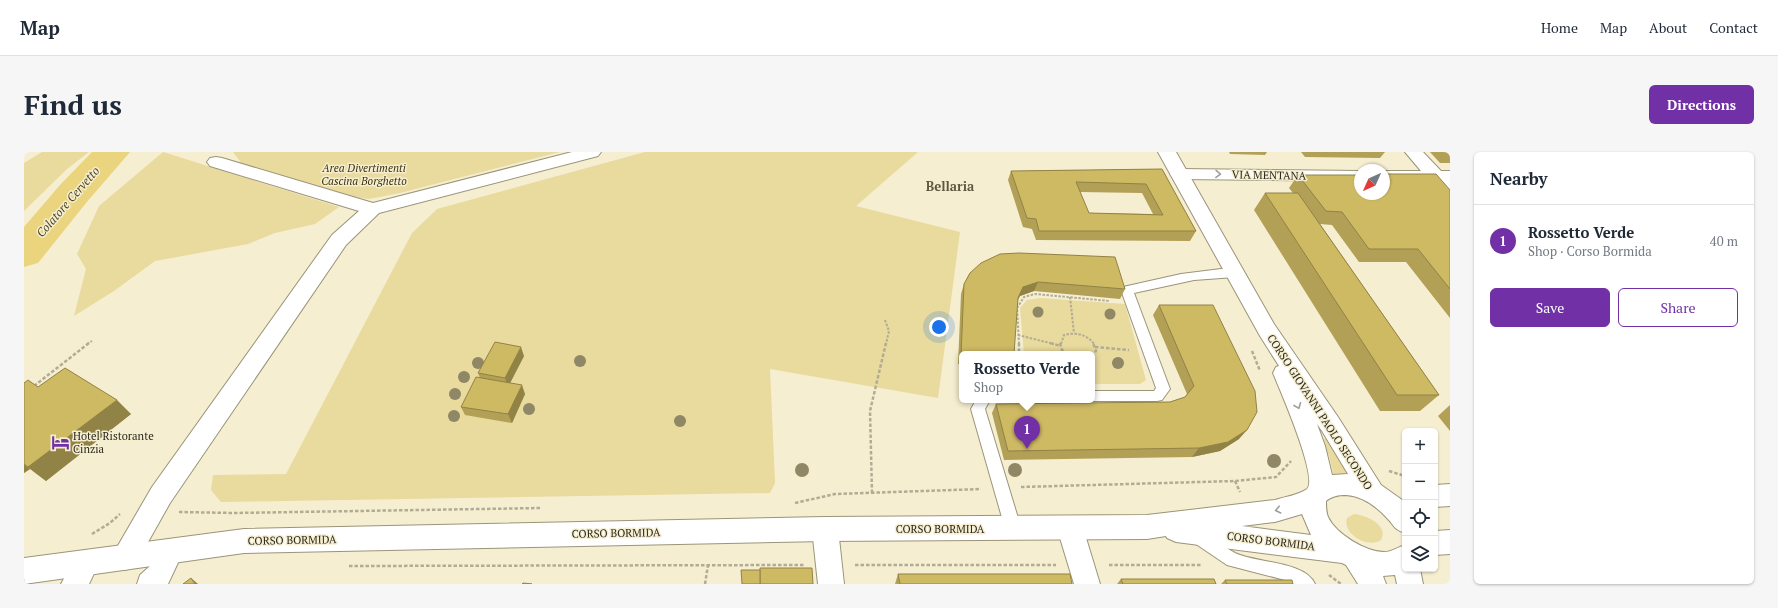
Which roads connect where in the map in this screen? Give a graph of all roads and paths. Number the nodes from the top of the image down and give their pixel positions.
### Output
1 (592, 152) edge
2 (1167, 152) edge
3 (1414, 152) edge
4 (216, 162) dead end
5 (1179, 174) junction
6 (1354, 176) edge
7 (1390, 176) edge
8 (1443, 177) edge
9 (1450, 193) edge
10 (373, 209) junction
11 (1235, 273) junction
12 (1070, 297) junction
13 (1118, 301) edge
14 (885, 320) dead end
15 (1267, 330) junction
16 (1074, 333) junction
17 (1018, 335) junction
18 (92, 341) dead end
19 (1061, 346) junction
20 (1095, 346) junction
21 (1019, 351) edge
22 (1065, 351) edge
23 (1095, 351) edge
24 (1149, 351) junction
25 (30, 390) edge
26 (1095, 396) edge
27 (981, 403) edge
28 (1293, 460) dead end
29 (1001, 488) junction
30 (872, 493) junction
31 (1318, 493) junction
32 (1376, 494) junction
33 (1450, 495) edge
34 (1402, 496) edge
35 (1438, 496) edge
36 (787, 504) dead end
37 (550, 508) dead end
38 (274, 511) dead end
39 (1402, 518) edge
40 (1148, 527) junction
41 (1012, 528) junction
42 (1070, 528) junction
43 (825, 529) junction
44 (1192, 532) junction
45 (1450, 542) edge
46 (1438, 543) edge
47 (170, 552) junction
48 (1351, 554) junction
49 (125, 558) junction
50 (1402, 559) edge
51 (1233, 560) junction
52 (708, 565) junction
53 (342, 566) dead end
54 (24, 571) edge
55 (1408, 572) edge
56 (80, 573) edge
57 (830, 575) edge
58 (1084, 575) edge
59 (150, 584) edge
60 (705, 584) edge
61 (1306, 584) edge
62 (1373, 584) edge
63 (1410, 584) edge

1 - 10 main road
2 - 5 main road, CORSO GIOVANNI PAOLO SECONDO
3 - 8 main road
4 - 10 main road
5 -> 6 main road, VIA MENTANA
5 - 11 main road, CORSO GIOVANNI PAOLO SECONDO
7 - 8 main road
8 - 9 main road
10 - 49 main road
11 - 15 main road, CORSO GIOVANNI PAOLO SECONDO
11 - 24 lane
12 - 13 path
12 - 16 path
12 - 17 path
14 - 30 path
15 -> 31 main road, CORSO GIOVANNI PAOLO SECONDO
15 - 32 main road, CORSO GIOVANNI PAOLO SECONDO
16 - 19 path
16 - 20 path
17 - 19 path
17 - 21 path
18 - 25 path
19 - 22 path
20 - 23 path
20 - 24 path
24 - 26 lane
27 - 29 lane
28 - 29 path
29 - 30 path
29 - 41 lane
30 - 36 path
31 - 32 main road, CORSO BORMIDA
31 -> 40 main road, CORSO BORMIDA
31 - 48 main road, CORSO GIOVANNI PAOLO SECONDO
32 - 34 main road
32 - 39 main road
33 - 35 main road
37 - 38 path
40 - 42 main road, CORSO BORMIDA
40 - 44 main road, CORSO BORMIDA
41 - 42 main road, CORSO BORMIDA
41 - 43 main road, CORSO BORMIDA
42 - 58 main road
43 - 47 main road, CORSO BORMIDA
43 - 57 main road
44 - 48 main road, CORSO BORMIDA
44 - 51 lane
45 - 46 main road
47 - 49 main road, CORSO BORMIDA
47 - 59 main road
48 - 50 main road
48 - 62 main road
49 - 56 main road, CORSO BORMIDA
51 - 58 path
51 - 61 lane
52 - 53 path
52 - 57 path
52 - 60 path
54 - 56 main road, CORSO BORMIDA
55 - 63 main road
57 - 58 path

